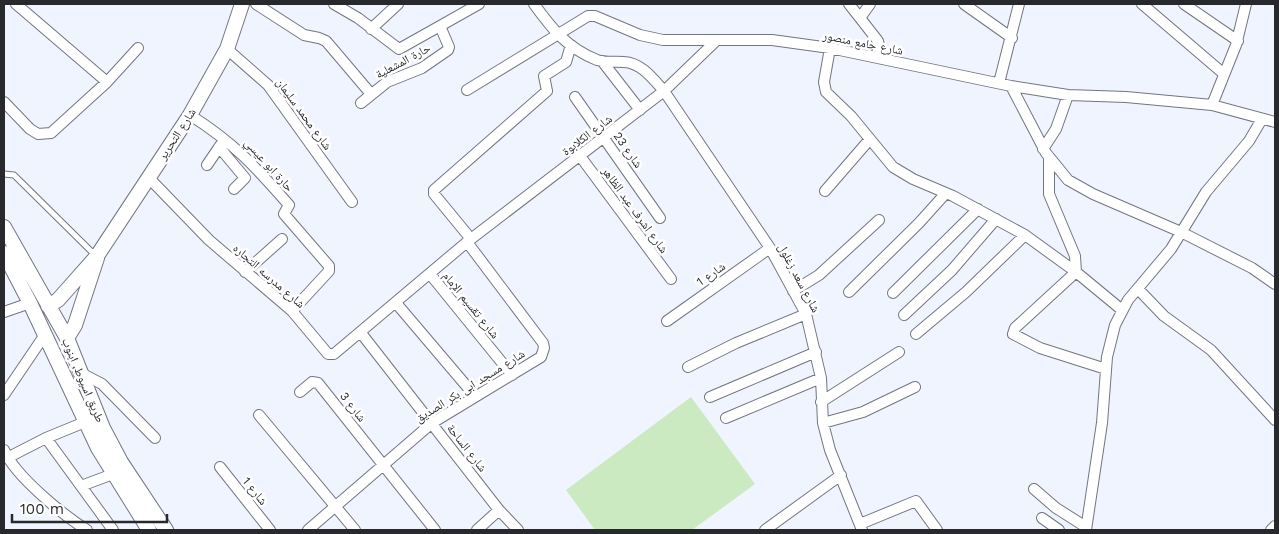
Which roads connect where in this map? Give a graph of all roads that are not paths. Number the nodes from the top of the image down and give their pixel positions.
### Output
1 (16, 4) edge
2 (242, 4) edge
3 (256, 4) edge
4 (334, 4) edge
5 (398, 4) edge
6 (479, 4) edge
7 (534, 4) edge
8 (849, 4) edge
9 (870, 4) edge
10 (964, 4) edge
11 (1019, 4) edge
12 (1142, 4) edge
13 (1184, 4) edge
14 (1246, 4) edge
15 (860, 18) junction
16 (440, 26) junction
17 (371, 29) junction
18 (557, 35) junction
19 (1012, 38) junction
20 (717, 40) junction
21 (1238, 41) junction
22 (571, 45) junction
23 (138, 48) dead end
24 (830, 48) junction
25 (227, 49) junction
26 (882, 58) junction
27 (602, 61) junction
28 (1224, 74) junction
29 (107, 82) junction
30 (999, 83) junction
31 (1011, 86) junction
32 (467, 90) dead end
33 (664, 91) junction
34 (371, 94) junction
35 (1068, 95) junction
36 (575, 97) dead end
37 (4, 102) edge
38 (361, 103) dead end
39 (1212, 105) junction
40 (640, 110) junction
41 (190, 114) junction
42 (1262, 119) junction
43 (1275, 122) edge
44 (604, 137) junction
45 (226, 138) junction
46 (870, 139) junction
47 (219, 147) junction
48 (1046, 154) junction
49 (580, 156) junction
50 (208, 165) dead end
51 (4, 174) edge
52 (148, 178) junction
53 (234, 188) dead end
54 (824, 191) dead end
55 (946, 193) junction
56 (352, 202) dead end
57 (978, 209) junction
58 (660, 218) dead end
59 (996, 218) junction
60 (878, 220) dead end
61 (4, 227) edge
62 (1181, 232) junction
63 (1025, 235) junction
64 (282, 239) dead end
65 (469, 241) junction
66 (770, 248) junction
67 (4, 253) edge
68 (97, 256) junction
69 (246, 272) junction
70 (1076, 272) junction
71 (430, 274) junction
72 (671, 279) dead end
73 (1275, 284) edge
74 (1138, 289) junction
75 (793, 291) junction
76 (849, 292) dead end
77 (893, 293) dead end
78 (396, 302) junction
79 (30, 303) junction
80 (48, 306) junction
81 (1122, 310) junction
82 (292, 311) junction
83 (4, 312) edge
84 (806, 314) junction
85 (904, 315) dead end
86 (667, 321) dead end
87 (361, 332) junction
88 (916, 334) dead end
89 (44, 336) junction
90 (67, 338) junction
91 (816, 352) junction
92 (899, 352) dead end
93 (688, 367) dead end
94 (1106, 370) junction
95 (81, 372) junction
96 (512, 375) junction
97 (821, 378) junction
98 (915, 387) dead end
99 (300, 392) dead end
100 (4, 395) edge
101 (475, 396) junction
102 (710, 397) dead end
103 (821, 402) junction
104 (260, 415) dead end
105 (726, 418) dead end
106 (1275, 420) edge
107 (85, 422) junction
108 (432, 423) junction
109 (824, 423) junction
110 (46, 438) junction
111 (155, 438) dead end
112 (6, 454) edge
113 (382, 464) junction
114 (220, 467) dead end
115 (113, 474) junction
116 (841, 475) junction
117 (81, 486) junction
118 (1034, 489) dead end
119 (336, 506) junction
120 (499, 510) junction
121 (1042, 518) dead end
122 (1275, 526) edge
123 (861, 527) edge
124 (157, 529) edge
125 (1086, 529) edge
126 (87, 530) edge
127 (113, 530) edge
128 (270, 530) edge
129 (308, 530) edge
130 (354, 530) edge
131 (435, 530) edge
132 (477, 530) edge
133 (518, 530) edge
134 (765, 530) edge
135 (937, 530) edge
136 (1059, 530) edge
137 (1271, 530) edge

1 - 29 street
2 - 25 street, شارع التحرير
3 - 34 street
4 - 17 street
5 - 17 street
6 - 16 street
7 - 18 street
8 - 15 street
9 - 15 street
10 - 19 street
11 - 19 street
12 - 28 street
13 - 21 street
14 - 21 street
15 - 26 street
16 - 17 street
16 - 34 street, حارة المشعلية
18 - 20 street, شارع جامع منصور
18 - 22 street
18 - 32 street, شارع جامع منصور
19 - 30 street
20 - 24 street, شارع جامع منصور
20 - 33 street, شارع الكلابوة
21 - 28 street
22 - 27 street
22 - 65 street
23 - 29 street
24 - 26 street, شارع جامع منصور
24 - 46 street
25 - 41 street, شارع التحرير
25 - 56 street, شارع محمد سليمان
26 - 30 street, شارع جامع منصور
27 - 33 street, شارع سعد زغلول
27 - 40 street
28 - 39 street
29 - 37 street
30 - 31 street, شارع جامع منصور
31 - 35 street, شارع جامع منصور
31 - 48 street
33 - 40 street, شارع الكلابوة
33 - 66 street, شارع سعد زغلول
34 - 38 street, حارة المشعلية
35 - 39 street, شارع جامع منصور
35 - 48 street
36 - 44 street, شارع 23
39 - 42 street, شارع جامع منصور
40 - 44 street, شارع الكلابوة
41 - 45 street, حارة ابو عيسي
41 - 52 street, شارع التحرير
42 - 43 street, شارع جامع منصور
42 - 62 street
44 - 49 street, شارع الكلابوة
44 - 58 street, شارع 23
45 - 47 street
45 - 82 street, حارة ابو عيسي
46 - 54 street
46 - 55 street
47 - 50 street
47 - 53 street
48 - 62 street
48 - 70 street
49 - 65 street, شارع الكلابوة
49 - 72 street, شارع اشرف عبد الظاهر
51 - 68 lane
52 - 68 street, شارع التحرير
52 - 69 street, شارع مدرسه التجاره
55 - 57 street
55 - 76 street
57 - 59 street
57 - 77 street
59 - 63 street
59 - 85 street
60 - 75 street
61 - 80 street, طريق اسيوط, ابنوب
62 - 73 street
62 - 74 street
63 - 70 street
63 - 88 street
64 - 69 street
65 - 71 street, شارع مدرسه التجاره
65 - 96 street, شارع مسجد ابى بكر الصديق
66 - 75 street, شارع سعد زغلول
66 - 86 street, شارع 1
67 - 79 street, طريق اسيوط, ابنوب
68 - 80 street, شارع التحرير
68 - 90 street, شارع التحرير
69 - 82 street, شارع مدرسه التجاره
70 - 81 street
70 - 94 street
71 - 78 street, شارع مدرسه التجاره
71 - 96 street, شارع تقسيم الإمام
74 - 81 street
74 - 106 street
75 - 84 street, شارع سعد زغلول
78 - 87 street, شارع مدرسه التجاره
78 - 101 street
79 - 83 street
79 - 89 street, طريق اسيوط, ابنوب
80 - 90 street, طريق اسيوط, ابنوب
81 - 94 street
82 - 87 street, شارع مدرسه التجاره
84 - 91 street, شارع سعد زغلول
84 - 93 street
87 - 108 street, شارع الساحة
89 - 100 street
89 - 107 street, طريق اسيوط, ابنوب
90 - 95 street, طريق اسيوط, ابنوب
91 - 97 street, شارع سعد زغلول
91 - 102 street
92 - 103 street
94 - 125 street
95 - 111 street
95 - 124 street, طريق اسيوط, ابنوب
96 - 101 street, شارع مسجد ابى بكر الصديق
97 - 103 street, شارع سعد زغلول
97 - 105 street
98 - 109 street
99 - 113 street, شارع 3
101 - 108 street, شارع مسجد ابى بكر الصديق
103 - 109 street, شارع سعد زغلول
104 - 119 street
107 - 110 street
107 - 115 street, طريق اسيوط, ابنوب
108 - 113 street, شارع مسجد ابى بكر الصديق
108 - 120 street, شارع الساحة
109 - 116 street, شارع سعد زغلول
110 - 112 street
110 - 117 street
112 - 126 street
113 - 119 street, شارع مسجد ابى بكر الصديق
113 - 131 street
114 - 128 street, شارع 1
115 - 117 street
115 - 124 street, طريق اسيوط, ابنوب
116 - 123 street, شارع سعد زغلول
116 - 134 street
117 - 127 street
118 - 125 street
119 - 129 street, شارع مسجد ابى بكر الصديق
119 - 130 street
120 - 132 street
120 - 133 street, شارع الساحة
121 - 136 street
122 - 137 street
123 - 135 street

